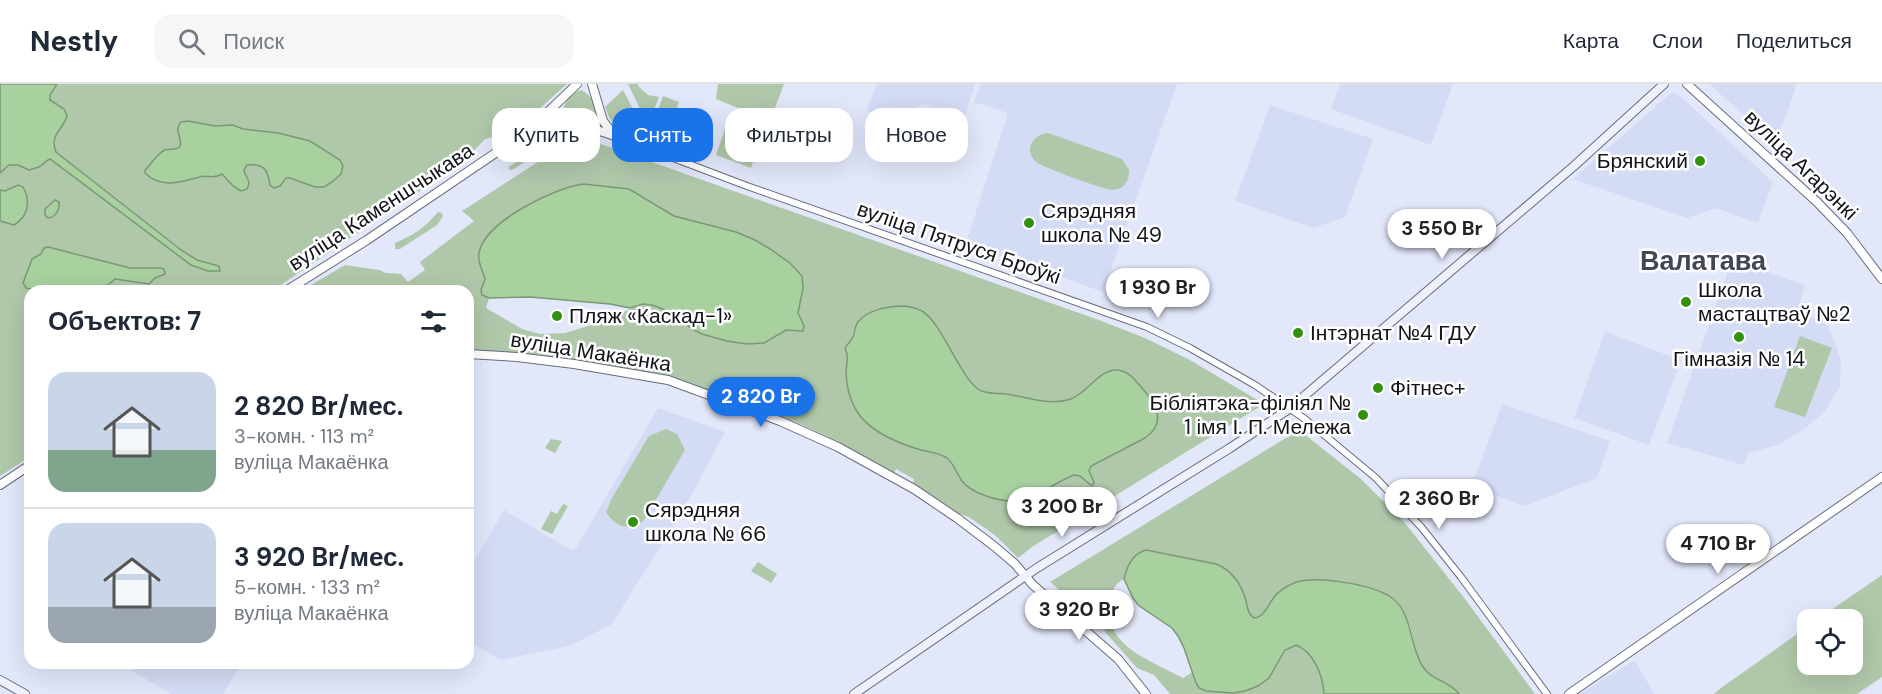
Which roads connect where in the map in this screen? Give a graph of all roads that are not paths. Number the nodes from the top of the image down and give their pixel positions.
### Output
1 (592, 84) edge
2 (1664, 84) edge
3 (1687, 84) edge
4 (575, 86) edge
5 (595, 98) junction
6 (560, 102) junction
7 (554, 108) edge
8 (560, 108) edge
9 (598, 108) edge
10 (600, 114) edge
11 (612, 132) edge
12 (492, 155) edge
13 (684, 162) edge
14 (1882, 279) edge
15 (296, 285) edge
16 (474, 354) edge
17 (1289, 409) junction
18 (24, 469) edge
19 (1882, 477) edge
20 (0, 485) edge
21 (1025, 577) junction
22 (0, 680) edge
23 (25, 694) edge
24 (854, 694) edge
25 (1146, 694) edge
26 (1547, 694) edge
27 (1569, 694) edge

1 - 5 street
2 - 17 main road
3 - 14 street, вуліца Агарэнкі
4 - 5 street
4 - 6 street, вуліца Каменшчыкава
5 - 9 street
6 - 7 street, вуліца Каменшчыкава
6 - 8 street
10 - 11 street
12 - 15 street, вуліца Каменшчыкава
13 - 17 street, вуліца Пятруся Броўкі
16 - 21 street, вуліца Макаёнка
17 - 21 main road
17 - 26 street, вуліца Пятруся Броўкі
18 - 20 street
19 - 27 street
21 - 24 main road
21 - 25 street, вуліца Макаёнка
22 - 23 main road

